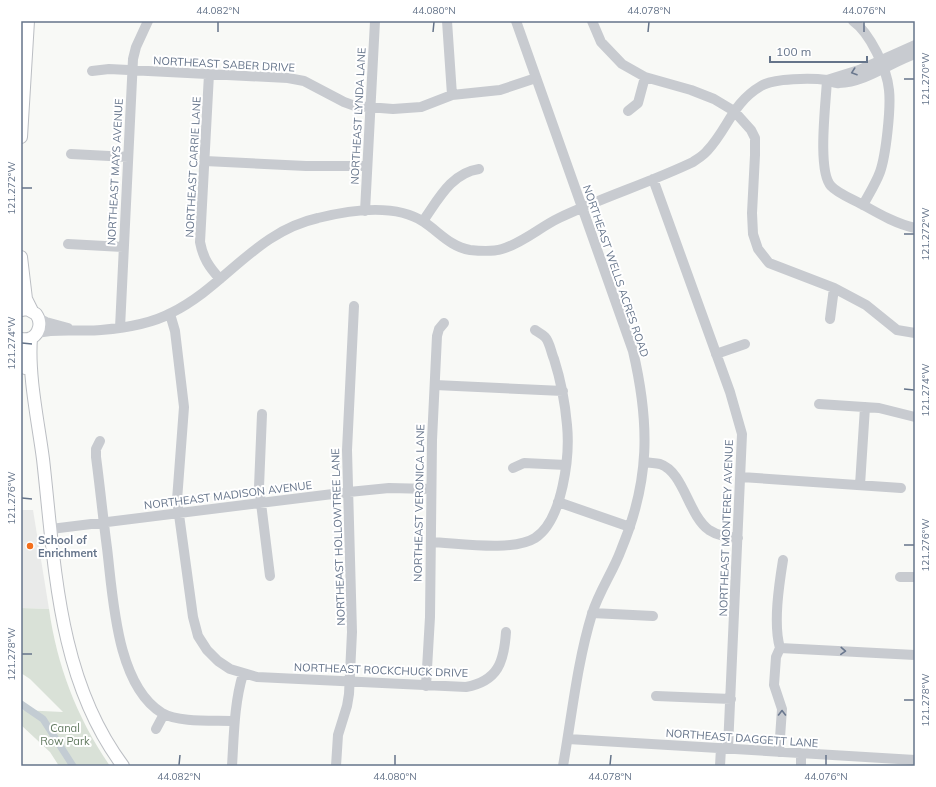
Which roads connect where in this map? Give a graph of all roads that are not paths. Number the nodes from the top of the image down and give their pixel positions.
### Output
1 (28, 21) edge
2 (148, 21) edge
3 (375, 21) edge
4 (447, 21) edge
5 (516, 21) edge
6 (592, 21) edge
7 (853, 21) edge
8 (915, 45) edge
9 (915, 54) edge
10 (881, 65) junction
11 (92, 70) dead end
12 (132, 70) junction
13 (209, 74) junction
14 (645, 77) junction
15 (536, 78) junction
16 (827, 80) junction
17 (452, 95) junction
18 (370, 108) junction
19 (628, 111) dead end
20 (734, 111) junction
21 (21, 137) edge
22 (71, 154) dead end
23 (128, 157) junction
24 (205, 161) junction
25 (367, 166) junction
26 (479, 169) dead end
27 (653, 179) junction
28 (863, 205) junction
29 (582, 208) junction
30 (365, 211) junction
31 (423, 222) junction
32 (915, 228) edge
33 (68, 244) dead end
34 (124, 247) junction
35 (21, 257) edge
36 (220, 279) junction
37 (834, 288) junction
38 (354, 306) dead end
39 (30, 313) edge
40 (170, 314) junction
41 (830, 319) dead end
42 (444, 323) dead end
43 (120, 328) junction
44 (70, 329) junction
45 (535, 330) dead end
46 (915, 333) edge
47 (30, 337) edge
48 (745, 344) dead end
49 (21, 349) edge
50 (716, 354) junction
51 (32, 384) junction
52 (435, 385) junction
53 (563, 391) junction
54 (819, 404) dead end
55 (865, 407) junction
56 (262, 414) dead end
57 (915, 417) edge
58 (100, 441) dead end
59 (645, 462) junction
60 (566, 465) junction
61 (513, 468) dead end
62 (741, 477) junction
63 (860, 485) junction
64 (901, 488) dead end
65 (432, 489) junction
66 (349, 492) junction
67 (558, 502) junction
68 (261, 504) junction
69 (179, 513) junction
70 (104, 523) junction
71 (630, 527) junction
72 (51, 529) junction
73 (738, 538) junction
74 (431, 542) junction
75 (783, 560) dead end
76 (270, 576) dead end
77 (900, 577) dead end
78 (915, 577) edge
79 (592, 613) junction
80 (653, 616) dead end
81 (506, 632) dead end
82 (780, 648) junction
83 (915, 655) edge
84 (243, 674) junction
85 (350, 682) junction
86 (426, 686) junction
87 (656, 696) dead end
88 (731, 699) junction
89 (164, 714) junction
90 (234, 721) junction
91 (156, 729) dead end
92 (568, 739) junction
93 (725, 748) junction
94 (779, 752) junction
95 (801, 755) junction
96 (915, 760) edge
97 (879, 763) edge
98 (123, 766) edge
99 (232, 766) edge
100 (336, 766) edge
101 (564, 766) edge
102 (720, 766) edge
103 (801, 766) edge

1 - 21 main road
2 - 12 street, NORTHEAST MAYS AVENUE
3 - 18 street, NORTHEAST LYNDA LANE
4 - 17 street
5 - 15 street, NORTHEAST WELLS ACRES ROAD
6 - 14 street
7 - 10 street
8 - 10 street
9 - 10 street
10 - 16 street
10 - 28 street
11 - 12 street, NORTHEAST SABER DRIVE
12 - 13 street, NORTHEAST SABER DRIVE
12 - 23 street, NORTHEAST MAYS AVENUE
13 - 18 street, NORTHEAST SABER DRIVE
13 - 24 street, NORTHEAST CARRIE LANE
14 - 19 street
14 - 20 street
15 - 17 street, NORTHEAST SABER DRIVE
15 - 29 street, NORTHEAST WELLS ACRES ROAD
16 - 20 street
16 - 28 street
17 - 18 street, NORTHEAST SABER DRIVE
18 - 25 street, NORTHEAST LYNDA LANE
20 - 27 street
20 - 37 street
22 - 23 street
23 - 34 street, NORTHEAST MAYS AVENUE
24 - 25 street
24 - 36 street, NORTHEAST CARRIE LANE
25 - 30 street, NORTHEAST LYNDA LANE
26 - 31 street
27 - 29 street
27 - 50 street, NORTHEAST MONTEREY AVENUE
28 - 32 street
29 - 31 street
29 - 59 street, NORTHEAST WELLS ACRES ROAD
30 - 31 street
30 - 36 street
33 - 34 street
34 - 43 street, NORTHEAST MAYS AVENUE
35 - 39 main road
36 - 40 street
37 - 41 street
37 - 46 street
38 - 66 street, NORTHEAST HOLLOWTREE LANE
39 - 44 street
39 - 47 main road
40 - 43 street
40 - 69 street, NORTHEAST ROCKCHUCK DRIVE
42 - 52 street, NORTHEAST VERONICA LANE
43 - 44 street
44 - 47 street
45 - 53 street
47 - 51 main road
48 - 50 street
49 - 51 main road
50 - 62 street, NORTHEAST MONTEREY AVENUE
51 - 72 main road
52 - 53 street
52 - 65 street, NORTHEAST VERONICA LANE
53 - 60 street
54 - 55 street
55 - 57 street
55 - 63 street
56 - 68 street
58 - 70 street
59 - 71 street, NORTHEAST WELLS ACRES ROAD
59 - 73 street
60 - 61 street
60 - 67 street
62 - 63 street
62 - 73 street, NORTHEAST MONTEREY AVENUE
63 - 64 street
65 - 66 street, NORTHEAST MADISON AVENUE
65 - 74 street, NORTHEAST VERONICA LANE
66 - 68 street, NORTHEAST MADISON AVENUE
66 - 85 street, NORTHEAST HOLLOWTREE LANE
67 - 71 street
67 - 74 street
68 - 69 street, NORTHEAST MADISON AVENUE
68 - 76 street
69 - 70 street, NORTHEAST MADISON AVENUE
69 - 84 street, NORTHEAST ROCKCHUCK DRIVE
70 - 72 street, NORTHEAST MADISON AVENUE
70 - 89 street
71 - 79 street, NORTHEAST WELLS ACRES ROAD
72 - 98 main road
73 - 88 street, NORTHEAST MONTEREY AVENUE
74 - 86 street, NORTHEAST VERONICA LANE
75 - 82 street
77 - 78 street
79 - 80 street
79 - 92 street, NORTHEAST WELLS ACRES ROAD
81 - 86 street, NORTHEAST ROCKCHUCK DRIVE
82 -> 83 street
94 -> 82 street
84 - 85 street, NORTHEAST ROCKCHUCK DRIVE
84 - 90 street
85 - 86 street, NORTHEAST ROCKCHUCK DRIVE
85 - 100 street, NORTHEAST HOLLOWTREE LANE
87 - 88 street
88 - 93 street, NORTHEAST MONTEREY AVENUE
89 - 90 street
89 - 91 street
90 - 99 street
92 - 93 street, NORTHEAST DAGGETT LANE
92 - 101 street, NORTHEAST WELLS ACRES ROAD
93 - 94 street, NORTHEAST DAGGETT LANE
93 - 102 street, NORTHEAST MONTEREY AVENUE
94 - 95 street, NORTHEAST DAGGETT LANE
95 - 97 street, NORTHEAST DAGGETT LANE
95 - 103 street
96 - 97 street, NORTHEAST DAGGETT LANE

